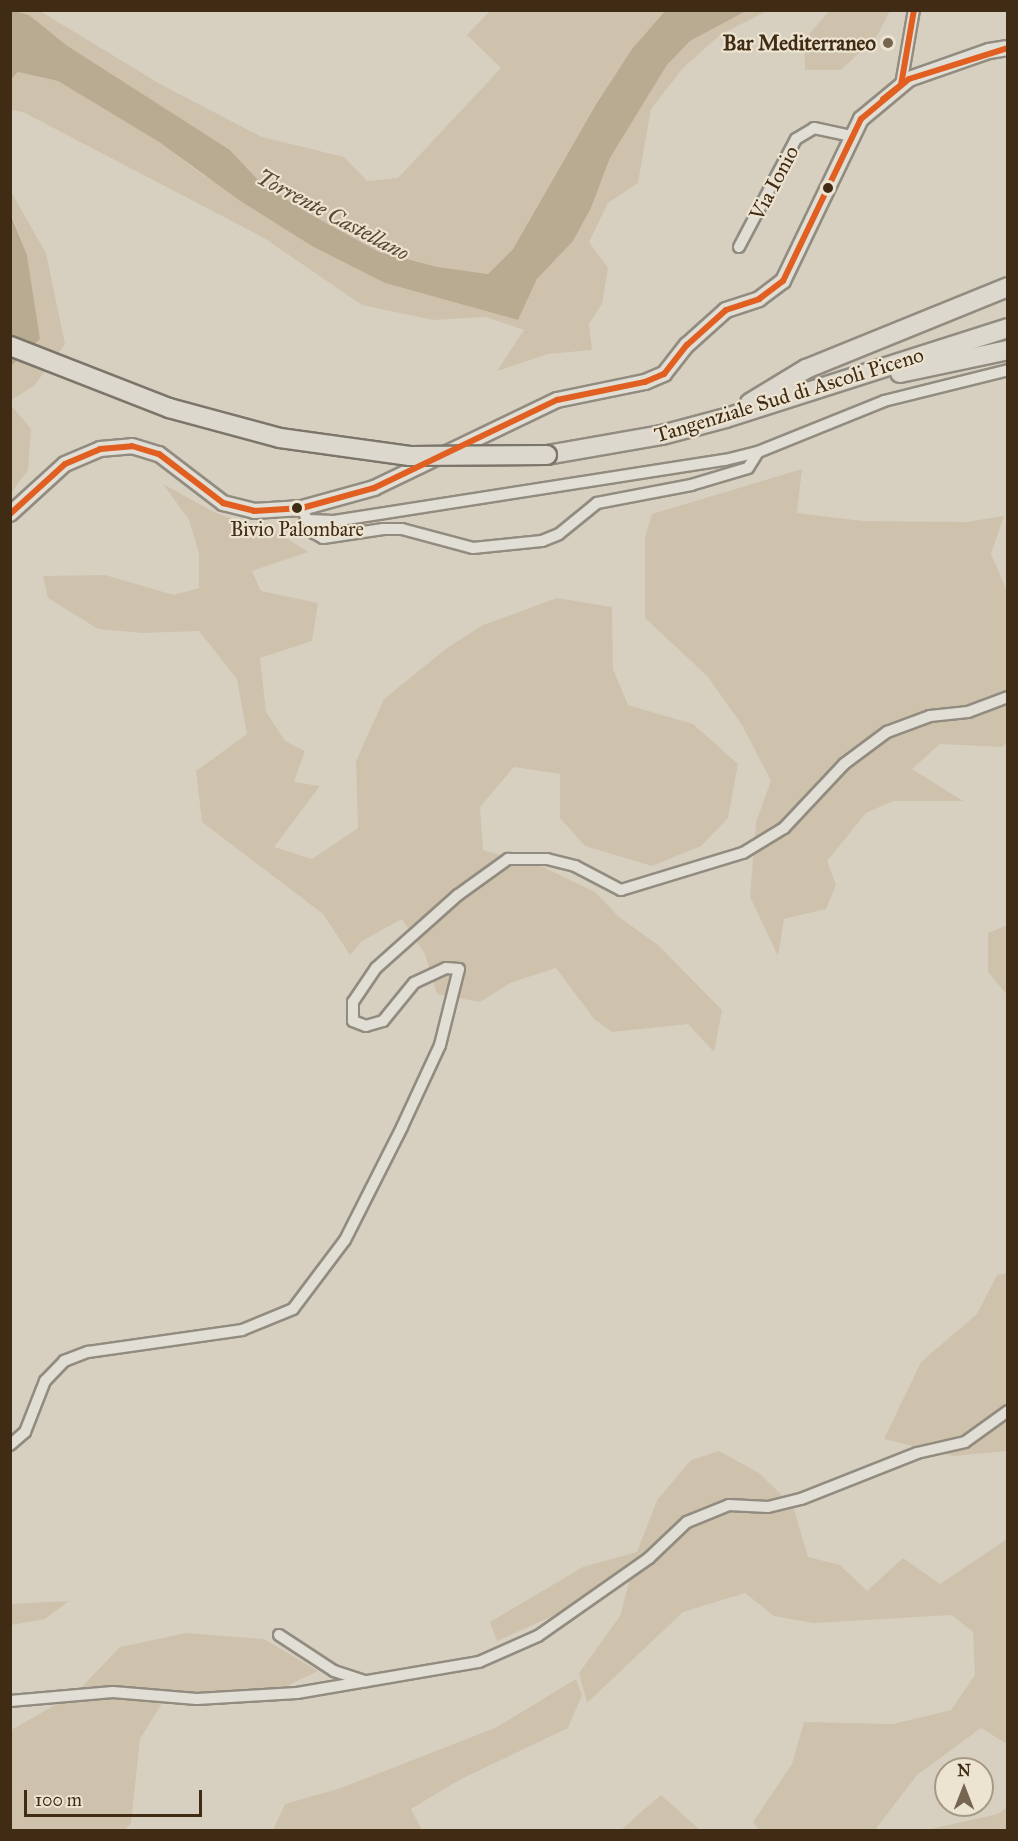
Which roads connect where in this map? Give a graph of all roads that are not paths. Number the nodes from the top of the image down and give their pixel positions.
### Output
1 (914, 10) edge
2 (1008, 48) edge
3 (901, 85) junction
4 (852, 135) junction
5 (739, 247) dead end
6 (1008, 287) edge
7 (1008, 328) edge
8 (10, 346) edge
9 (1008, 350) edge
10 (1008, 370) edge
11 (808, 392) junction
12 (726, 418) junction
13 (759, 452) junction
14 (10, 514) edge
15 (304, 514) junction
16 (1008, 697) edge
17 (1008, 1411) edge
18 (10, 1445) edge
19 (279, 1635) dead end
20 (370, 1682) junction
21 (10, 1701) edge

1 - 3 street
2 - 3 street
3 - 4 street
4 - 5 street, Via Ionio
4 - 15 street
6 - 12 highway
7 - 11 highway, Tangenziale Sud di Ascoli Piceno
8 - 12 highway, Tangenziale Sud di Ascoli Piceno, bridge
9 - 11 highway
10 - 13 street
11 - 12 highway, Tangenziale Sud di Ascoli Piceno
13 - 15 street
13 - 15 street
14 - 15 street
16 - 18 street
17 - 20 street
19 - 20 street
20 - 21 street

